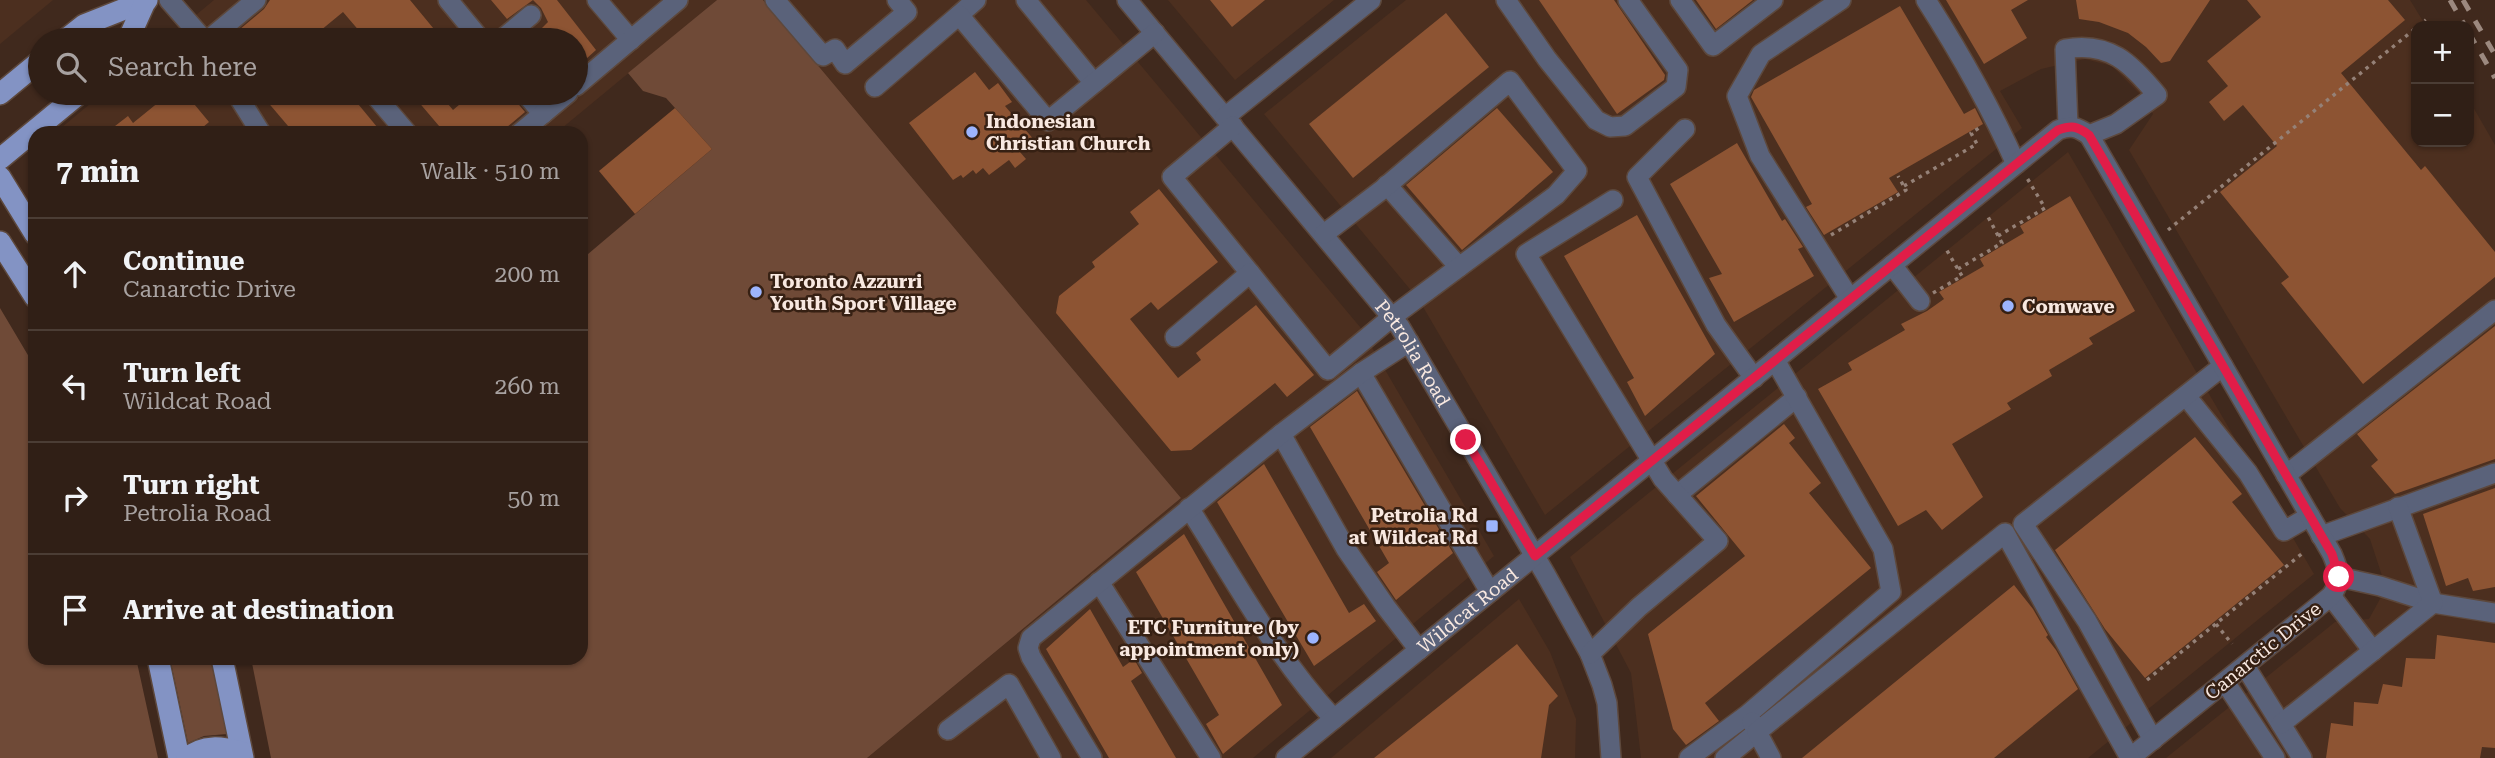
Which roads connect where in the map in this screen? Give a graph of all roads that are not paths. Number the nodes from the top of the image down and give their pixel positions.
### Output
1 (169, 0) edge
2 (256, 0) edge
3 (447, 0) edge
4 (597, 0) edge
5 (678, 0) edge
6 (775, 0) edge
7 (897, 0) edge
8 (976, 0) edge
9 (1026, 0) edge
10 (1127, 0) edge
11 (1371, 0) edge
12 (1506, 0) edge
13 (1628, 0) edge
14 (1680, 0) edge
15 (1773, 0) edge
16 (1841, 0) edge
17 (1926, 0) edge
18 (146, 1) edge
19 (531, 15) dead end
20 (959, 15) junction
21 (80, 28) edge
22 (134, 28) edge
23 (195, 28) edge
24 (221, 28) edge
25 (471, 28) edge
26 (515, 28) edge
27 (1155, 33) junction
28 (631, 40) junction
29 (28, 71) edge
30 (588, 76) edge
31 (1094, 83) junction
32 (875, 88) dead end
33 (0, 94) edge
34 (65, 105) edge
35 (244, 105) edge
36 (384, 105) edge
37 (535, 105) edge
38 (554, 105) edge
39 (543, 114) junction
40 (1229, 121) junction
41 (40, 126) edge
42 (257, 126) edge
43 (402, 126) edge
44 (528, 126) edge
45 (1685, 129) dead end
46 (2078, 129) junction
47 (28, 136) edge
48 (0, 159) edge
49 (2016, 164) junction
50 (0, 177) edge
51 (1387, 186) junction
52 (1613, 200) dead end
53 (28, 223) edge
54 (1324, 234) junction
55 (0, 242) edge
56 (1892, 265) junction
57 (1459, 267) junction
58 (1250, 273) junction
59 (28, 286) edge
60 (1850, 299) junction
61 (1920, 301) road end
62 (2495, 310) edge
63 (1392, 317) junction
64 (1175, 337) dead end
65 (1409, 342) junction
66 (1775, 360) junction
67 (2223, 366) junction
68 (1361, 373) junction
69 (1754, 378) junction
70 (2186, 396) junction
71 (1797, 397) junction
72 (1281, 434) junction
73 (1651, 461) junction
74 (2495, 473) edge
75 (2286, 475) junction
76 (1677, 495) junction
77 (1189, 508) junction
78 (2398, 508) junction
79 (2310, 516) junction
80 (2321, 536) junction
81 (1535, 556) junction
82 (2339, 577) junction
83 (1099, 582) junction
84 (1490, 592) junction
85 (2332, 596) junction
86 (2433, 603) junction
87 (2495, 613) edge
88 (1419, 650) junction
89 (2373, 651) junction
90 (1590, 654) junction
91 (159, 665) edge
92 (223, 665) edge
93 (2245, 666) junction
94 (2225, 682) junction
95 (1334, 719) junction
96 (1752, 723) junction
97 (2281, 724) junction
98 (948, 730) dead end
99 (2153, 740) junction
100 (242, 755) edge
101 (179, 758) edge
102 (187, 758) edge
103 (1051, 758) edge
104 (1092, 758) edge
105 (1211, 758) edge
106 (1286, 758) edge
107 (1611, 758) edge
108 (1689, 758) edge
109 (1726, 758) edge
110 (1771, 758) edge
111 (2130, 758) edge
112 (2275, 758) edge
113 (2302, 758) edge

1 - 23 street
2 - 24 street
3 - 25 street
4 - 28 street
5 - 28 street
6 - 7 street
8 - 20 street
9 - 31 street
10 - 27 street, Petrolia Road
11 - 40 street
12 - 13 street
14 - 15 street
16 - 60 street
17 - 49 street
18 - 21 main road
18 - 22 main road
19 - 26 street
20 - 31 street
20 - 32 street
27 - 31 street
27 - 40 street, Petrolia Road
28 - 30 street
29 - 33 main road
34 - 41 main road
35 - 42 street
36 - 43 street
37 - 39 street
38 - 39 street
39 - 44 street
40 - 54 street, Petrolia Road
40 - 58 street
45 - 69 street
46 - 46 street, Wildcat Road
46 - 49 street, Wildcat Road
46 - 67 street
47 - 48 main road
49 - 56 street, Wildcat Road
50 - 53 main road
51 - 54 street
51 - 57 street
51 - 57 street
52 - 73 street
54 - 63 street, Petrolia Road
55 - 59 main road
56 - 60 street, Wildcat Road
56 - 61 street
57 - 63 street
58 - 63 street
58 - 64 street
60 - 66 street, Wildcat Road
62 - 75 street
63 - 65 street, Petrolia Road
65 - 68 street
65 - 81 street, Petrolia Road
66 - 69 street, Wildcat Road
66 - 71 street
67 - 70 street
67 - 75 street
68 - 72 street
68 - 84 street
69 - 73 street, Wildcat Road
70 - 79 street
70 - 99 street
71 - 76 street
71 - 96 street
72 - 77 street
72 - 88 street
73 - 76 street
73 - 81 street, Wildcat Road
74 - 78 street
75 - 79 street
76 - 90 street
77 - 83 street
77 - 95 street
78 - 80 street
78 - 86 street
79 - 80 street
80 - 82 street
81 - 84 street, Wildcat Road
81 - 90 street, Petrolia Road
82 - 85 street, Canarctic Drive
82 - 86 street
83 - 104 street
83 - 105 street
84 - 88 street, Wildcat Road
85 - 89 street
85 - 93 street, Canarctic Drive
86 - 87 street
86 - 89 street
88 - 95 street, Wildcat Road
89 - 97 street
90 - 107 street, Petrolia Road
91 - 101 main road
92 - 100 main road
93 - 94 street, Canarctic Drive
93 - 97 street
94 - 99 street, Canarctic Drive
94 - 112 street
95 - 106 street, Wildcat Road
96 - 108 street
96 - 109 street
96 - 110 street
96 - 111 street
97 - 113 street
98 - 103 street
99 - 111 street, Canarctic Drive
100 - 102 main road

